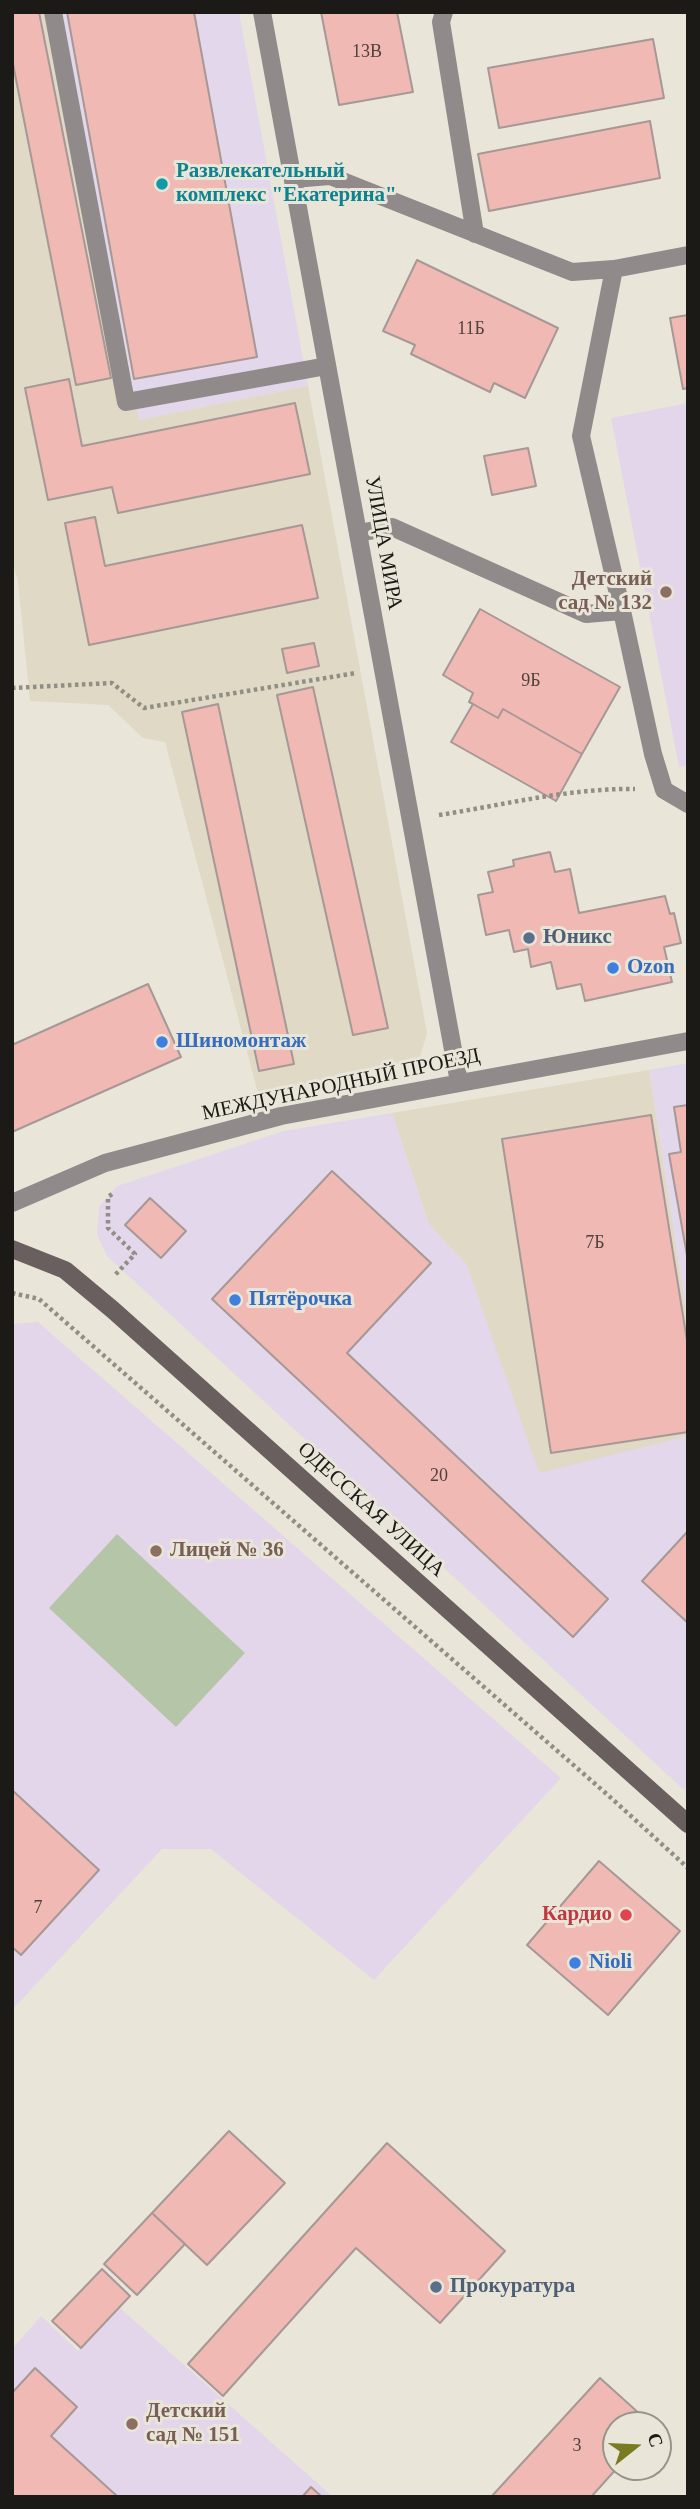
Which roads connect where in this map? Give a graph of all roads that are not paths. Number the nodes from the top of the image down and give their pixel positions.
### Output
1 (53, 12) edge
2 (262, 12) edge
3 (444, 12) edge
4 (293, 179) junction
5 (475, 233) junction
6 (688, 255) edge
7 (614, 269) junction
8 (327, 366) junction
9 (358, 533) junction
10 (622, 611) junction
11 (688, 804) edge
12 (688, 1041) edge
13 (459, 1082) junction
14 (12, 1203) edge
15 (12, 1249) edge
16 (688, 1824) edge

1 - 8 street
2 - 4 street, УЛИЦА МИРА
3 - 5 street
4 - 5 street
4 - 8 street, УЛИЦА МИРА
5 - 7 street
6 - 7 street
7 - 10 street
8 - 9 street, УЛИЦА МИРА
9 - 10 street
9 - 13 street, УЛИЦА МИРА
10 - 11 street
12 - 13 street, МЕЖДУНАРОДНЫЙ ПРОЕЗД
13 - 14 street, МЕЖДУНАРОДНЫЙ ПРОЕЗД
15 - 16 street, ОДЕССКАЯ УЛИЦА

